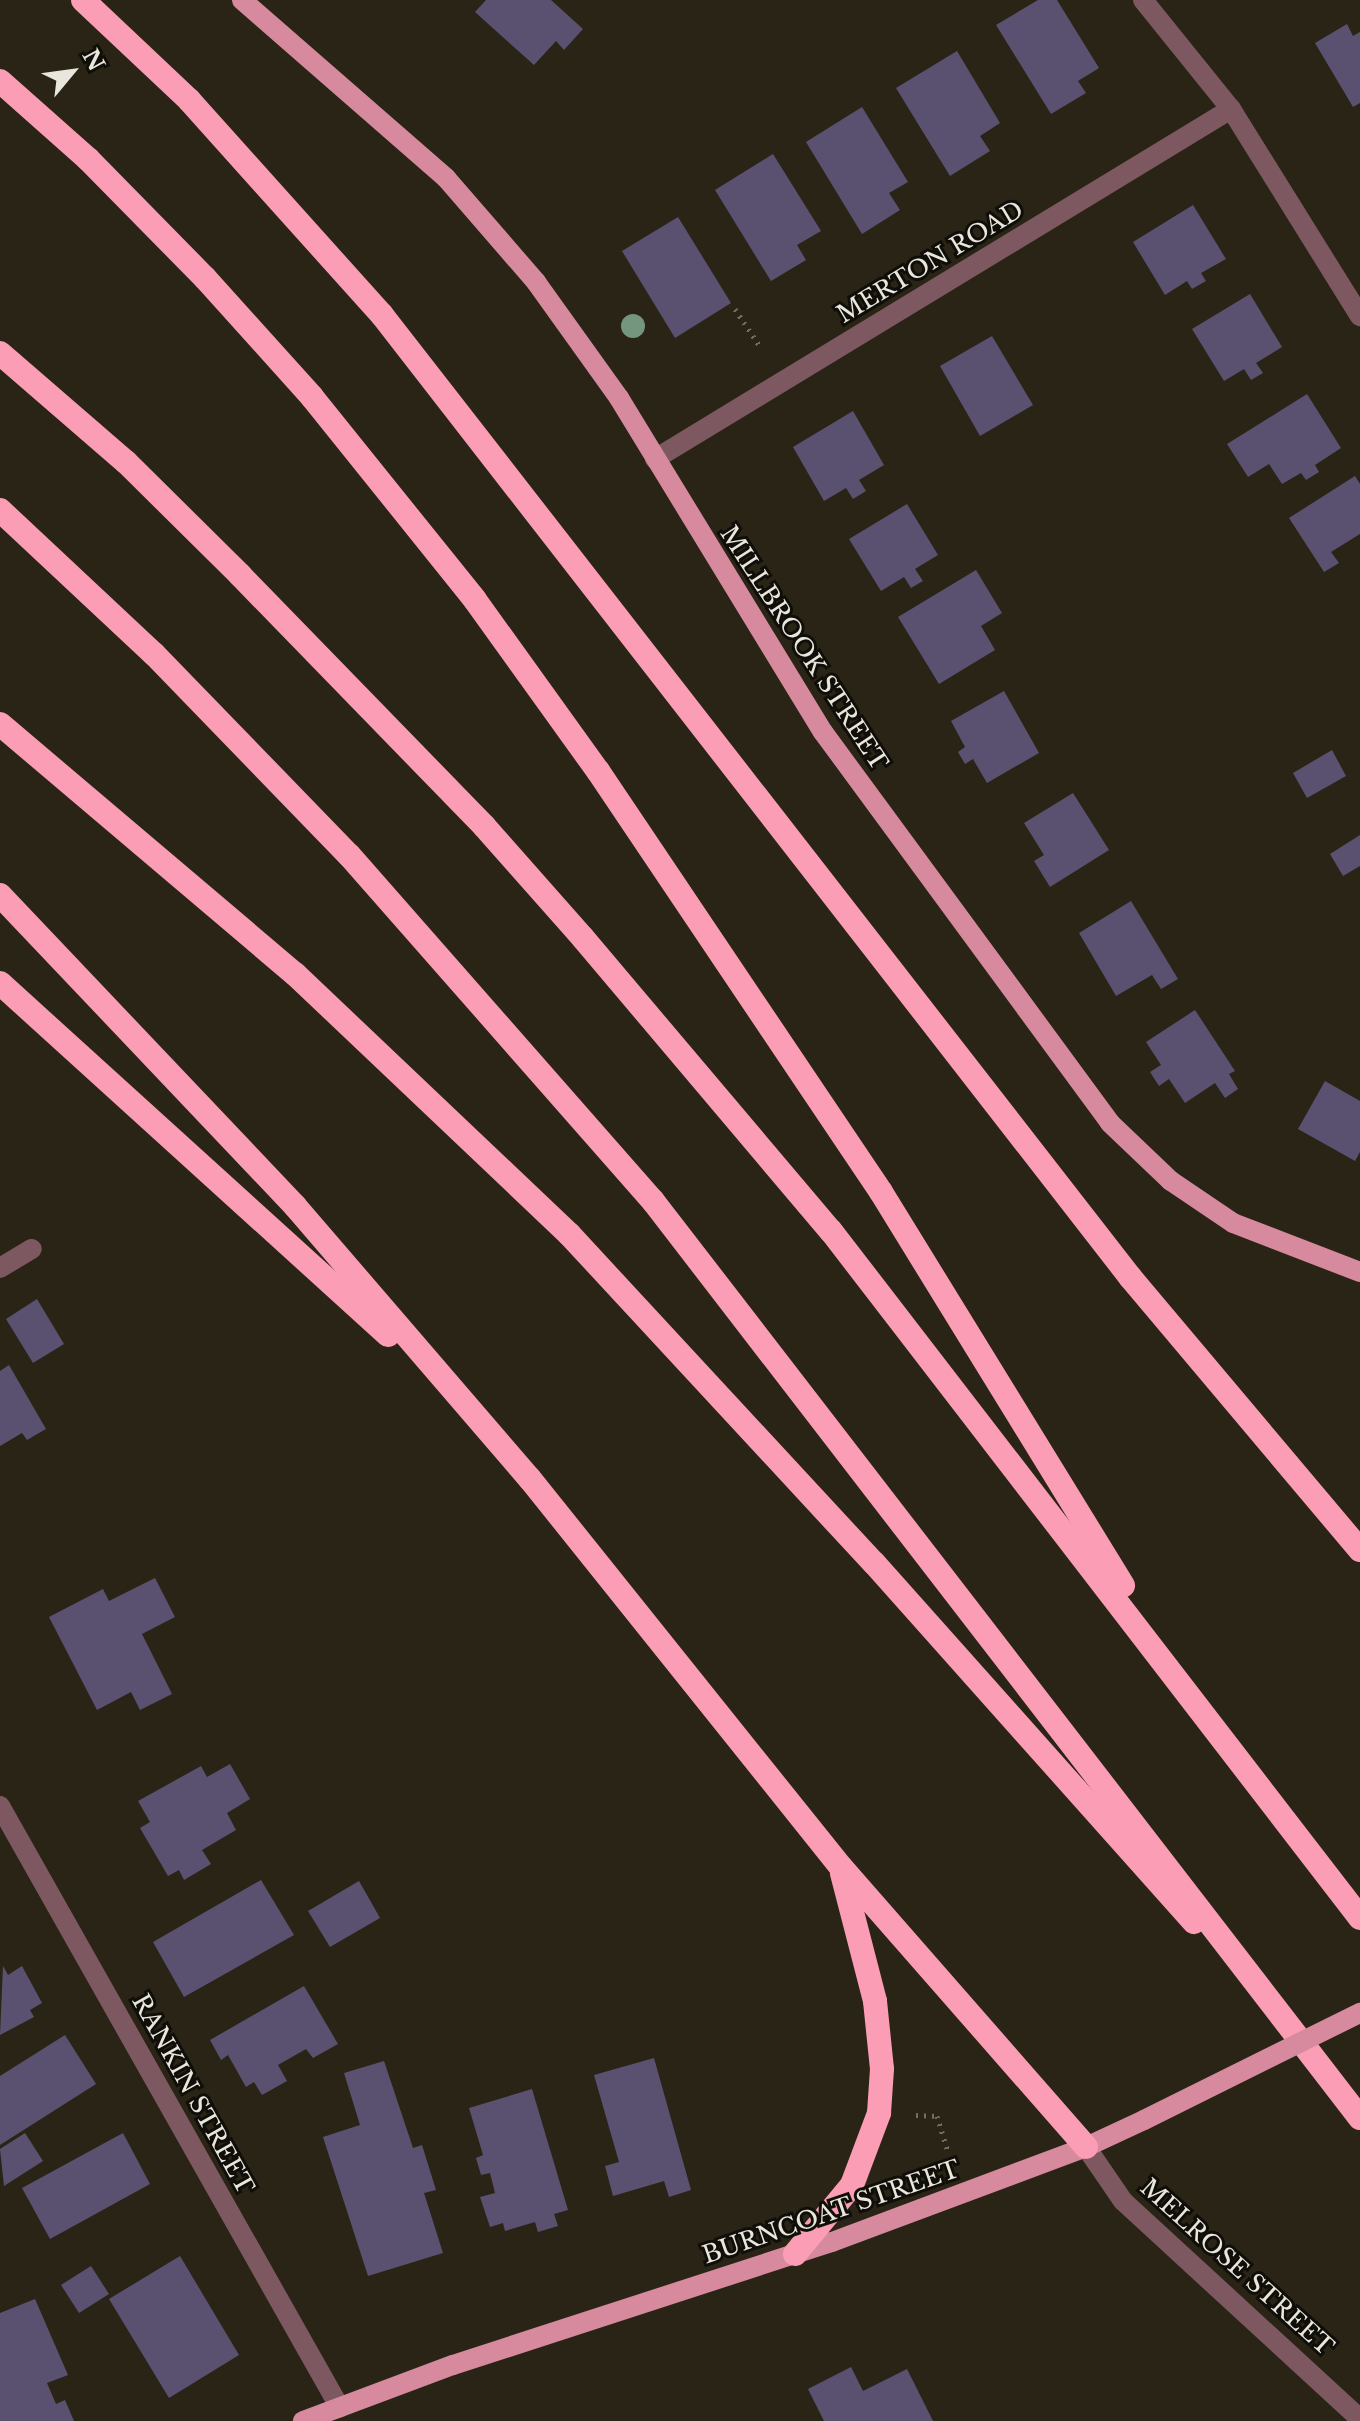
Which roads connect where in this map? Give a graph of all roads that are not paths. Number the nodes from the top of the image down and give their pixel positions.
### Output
1 (83, 0) edge
2 (242, 0) edge
3 (1143, 0) edge
4 (0, 81) edge
5 (1231, 109) junction
6 (1360, 316) edge
7 (0, 353) edge
8 (655, 459) junction
9 (0, 510) edge
10 (0, 724) edge
11 (0, 895) edge
12 (0, 983) edge
13 (32, 1249) dead end
14 (0, 1268) edge
15 (1360, 1272) edge
16 (441, 1381) junction
17 (1360, 1550) edge
18 (1191, 1697) junction
19 (0, 1806) edge
20 (841, 1867) junction
21 (1360, 1918) edge
22 (1263, 1992) junction
23 (1360, 2013) edge
24 (1360, 2118) edge
25 (1086, 2147) junction
26 (795, 2254) junction
27 (340, 2408) junction
28 (1360, 2419) edge
29 (303, 2421) edge

1 - 17 highway
2 - 8 main road, MILLBROOK STREET
3 - 5 street
4 - 18 highway
5 - 6 street
5 - 8 street, MERTON ROAD
7 - 18 highway
8 - 15 main road, MILLBROOK STREET
9 - 22 highway
10 - 22 highway
11 - 16 highway
12 - 16 highway
13 - 14 street
16 - 20 highway
18 - 21 highway
19 - 27 street, RANKIN STREET
20 - 25 highway
20 - 26 highway
22 - 24 highway
23 - 25 main road, BURNCOAT STREET, bridge
25 - 26 main road, BURNCOAT STREET
25 - 28 street, MELROSE STREET
26 - 27 main road, BURNCOAT STREET
27 - 29 main road, BURNCOAT STREET

